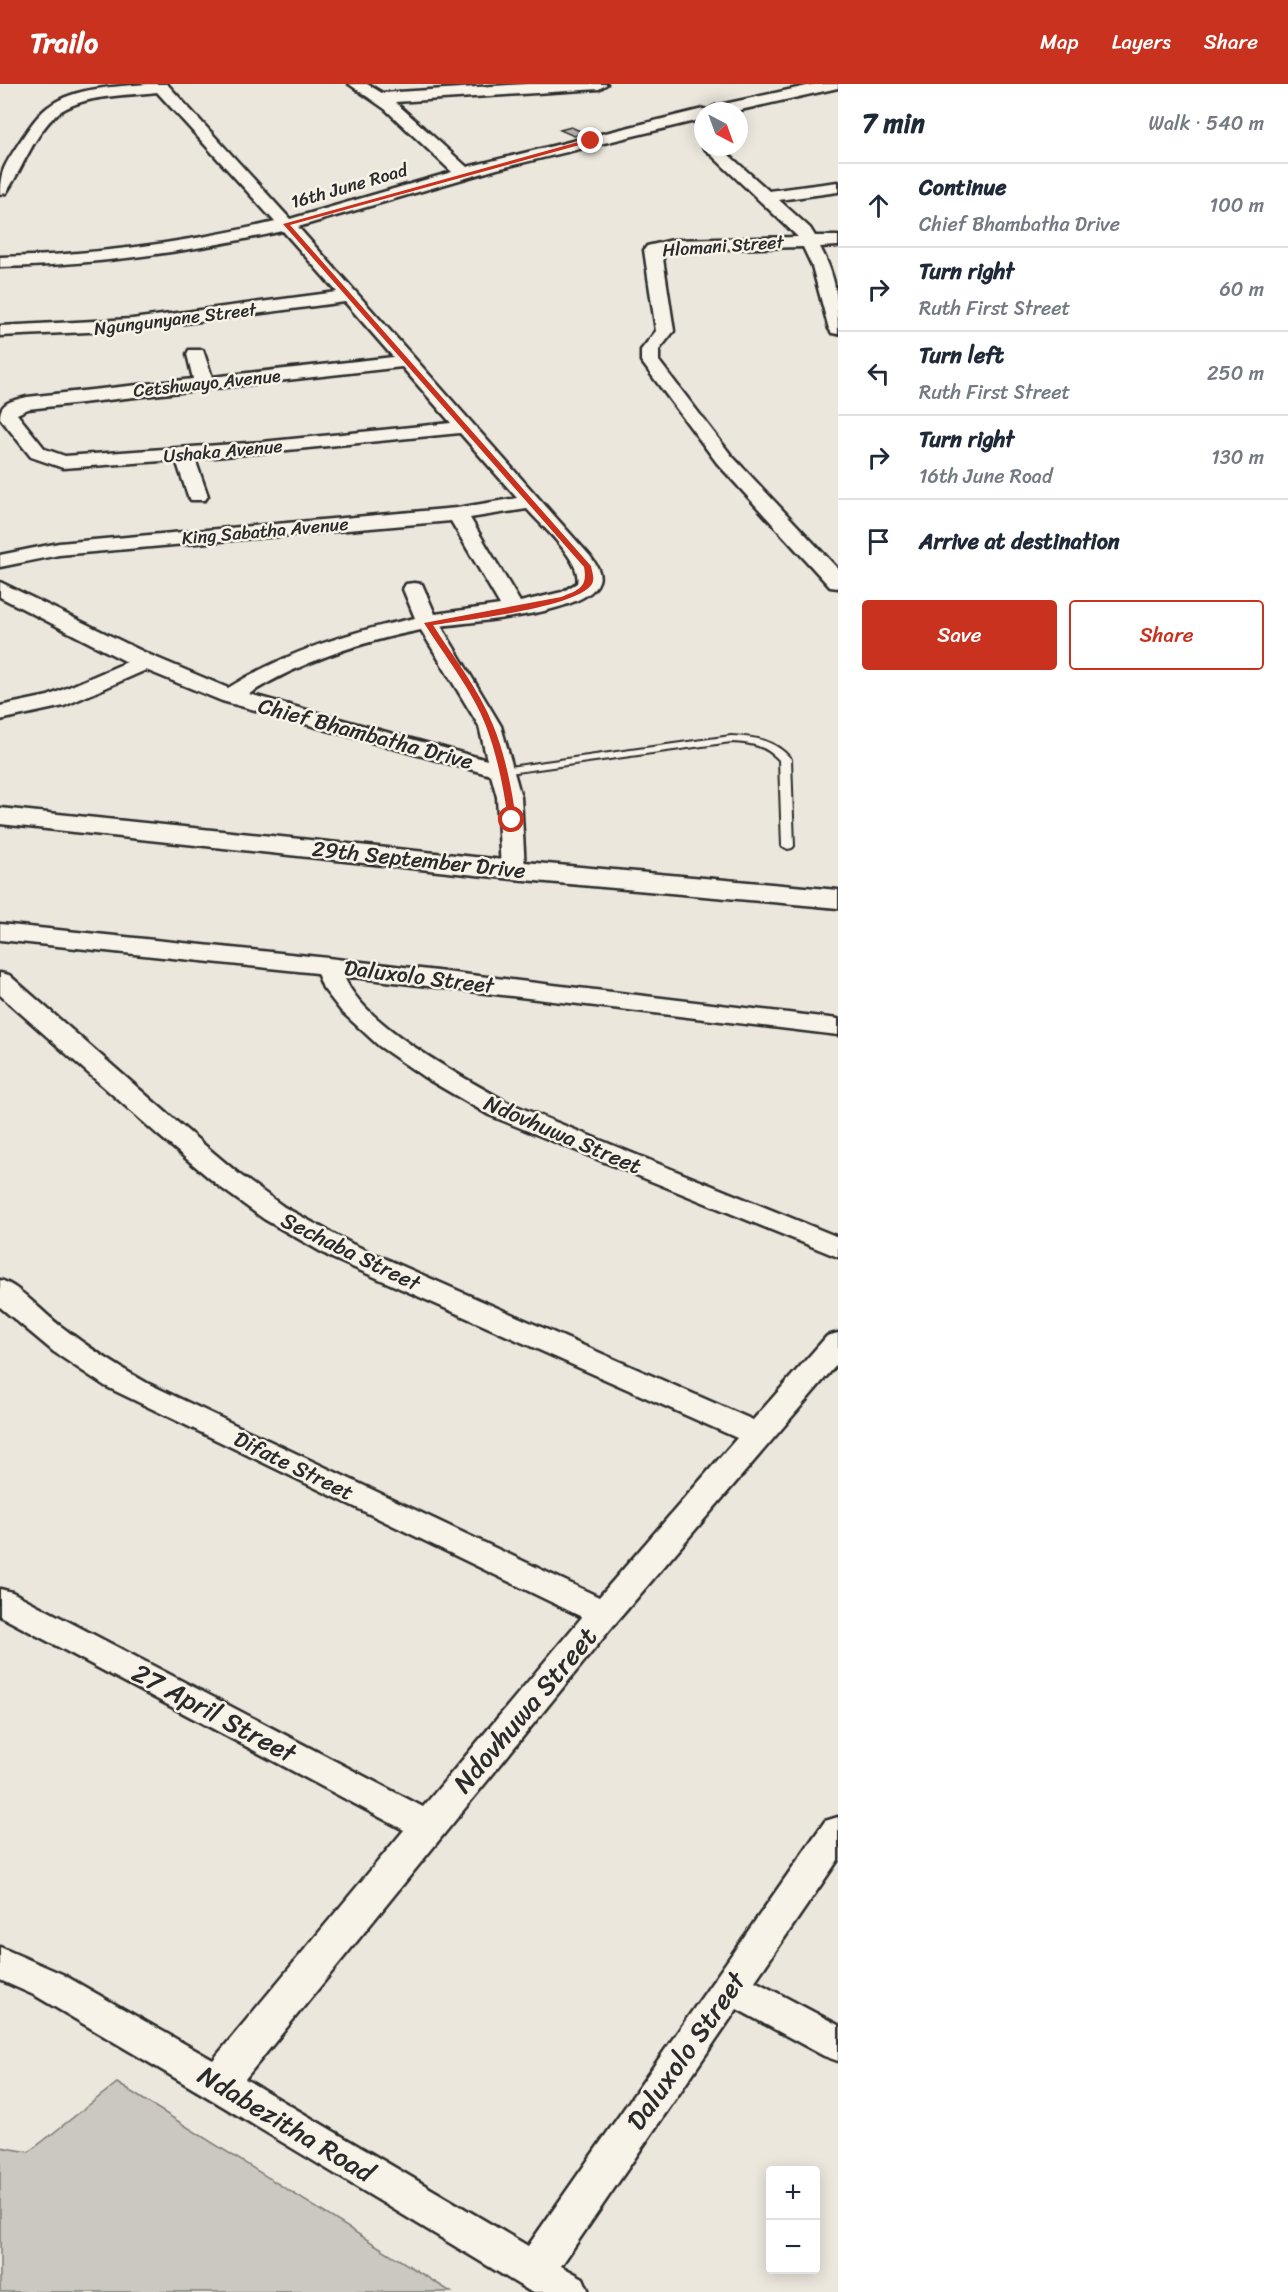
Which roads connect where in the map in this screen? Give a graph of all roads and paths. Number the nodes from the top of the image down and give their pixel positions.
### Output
1 (357, 84) edge
2 (599, 84) edge
3 (837, 84) edge
4 (160, 86) edge
5 (379, 98) junction
6 (748, 104) edge
7 (694, 116) edge
8 (680, 119) junction
9 (694, 132) edge
10 (721, 156) edge
11 (464, 174) junction
12 (838, 187) edge
13 (0, 189) edge
14 (765, 197) junction
15 (286, 224) junction
16 (810, 241) junction
17 (838, 241) edge
18 (0, 262) edge
19 (349, 296) junction
20 (838, 329) edge
21 (0, 331) edge
22 (196, 354) dead end
23 (406, 361) junction
24 (204, 384) junction
25 (8, 409) joint
26 (252, 427) dead end
27 (465, 427) junction
28 (262, 448) junction
29 (184, 454) junction
30 (198, 496) dead end
31 (531, 502) junction
32 (457, 514) junction
33 (0, 561) edge
34 (838, 582) edge
35 (0, 588) edge
36 (414, 589) dead end
37 (513, 609) junction
38 (428, 623) junction
39 (143, 663) junction
40 (230, 696) junction
41 (0, 713) edge
42 (502, 771) junction
43 (0, 816) edge
44 (788, 846) dead end
45 (513, 870) junction
46 (838, 899) edge
47 (0, 932) edge
48 (328, 966) junction
49 (0, 981) edge
50 (838, 1027) edge
51 (838, 1248) edge
52 (0, 1290) edge
53 (838, 1343) edge
54 (757, 1434) junction
55 (0, 1600) edge
56 (605, 1614) junction
57 (428, 1826) junction
58 (838, 1831) edge
59 (0, 1964) edge
60 (731, 1987) junction
61 (838, 2044) edge
62 (218, 2083) junction
63 (534, 2271) junction
64 (568, 2292) edge

1 - 5 street
2 - 5 street
3 - 6 street
4 - 13 street
4 - 15 street
5 - 11 street
7 - 8 street, 16th June Road
8 - 9 street
8 - 11 street, 16th June Road
10 - 14 street
11 - 15 street, 16th June Road
12 - 14 street
14 - 16 street
15 - 18 street, 16th June Road
15 - 19 street
16 - 17 street, Hlomani Street
16 - 20 street
16 - 34 street, Hlomani Street
19 - 21 street, Ngungunyane Street
19 - 23 street
22 - 24 street
23 - 24 street, Cetshwayo Avenue
23 - 27 street
24 - 25 street, Cetshwayo Avenue
25 - 29 street, Ushaka Avenue
26 - 28 street
27 - 28 street, Ushaka Avenue
27 - 31 street
28 - 29 street, Ushaka Avenue
29 - 30 street
31 - 32 street, King Sabatha Avenue
31 - 37 street
32 - 33 street, King Sabatha Avenue
32 - 37 street
35 - 39 street, Chief Bhambatha Drive
36 - 38 street
37 - 38 street
38 - 40 street, Chief Bhambatha Drive
38 - 42 street, Chief Bhambatha Drive
39 - 40 street, Chief Bhambatha Drive
39 - 41 street
40 - 42 street, Chief Bhambatha Drive
42 - 44 lane
42 - 45 street, Chief Bhambatha Drive
43 - 45 street, 29th September Drive
45 - 46 street, 29th September Drive
47 - 48 street, Daluxolo Street
48 - 50 street, Daluxolo Street
48 - 51 street, Ndovhuwa Street
49 - 54 street, Sechaba Street
52 - 56 street, Difate Street
53 - 54 street, Ndovhuwa Street
54 - 56 street, Ndovhuwa Street
55 - 57 street, 27 April Street
56 - 57 street, Ndovhuwa Street
57 - 62 street, Ndovhuwa Street
58 - 60 street, Daluxolo Street
59 - 62 street, Ndabezitha Road
60 - 61 street
60 - 63 street, Daluxolo Street
62 - 63 street, Ndabezitha Road
63 - 64 street, Ndabezitha Road

